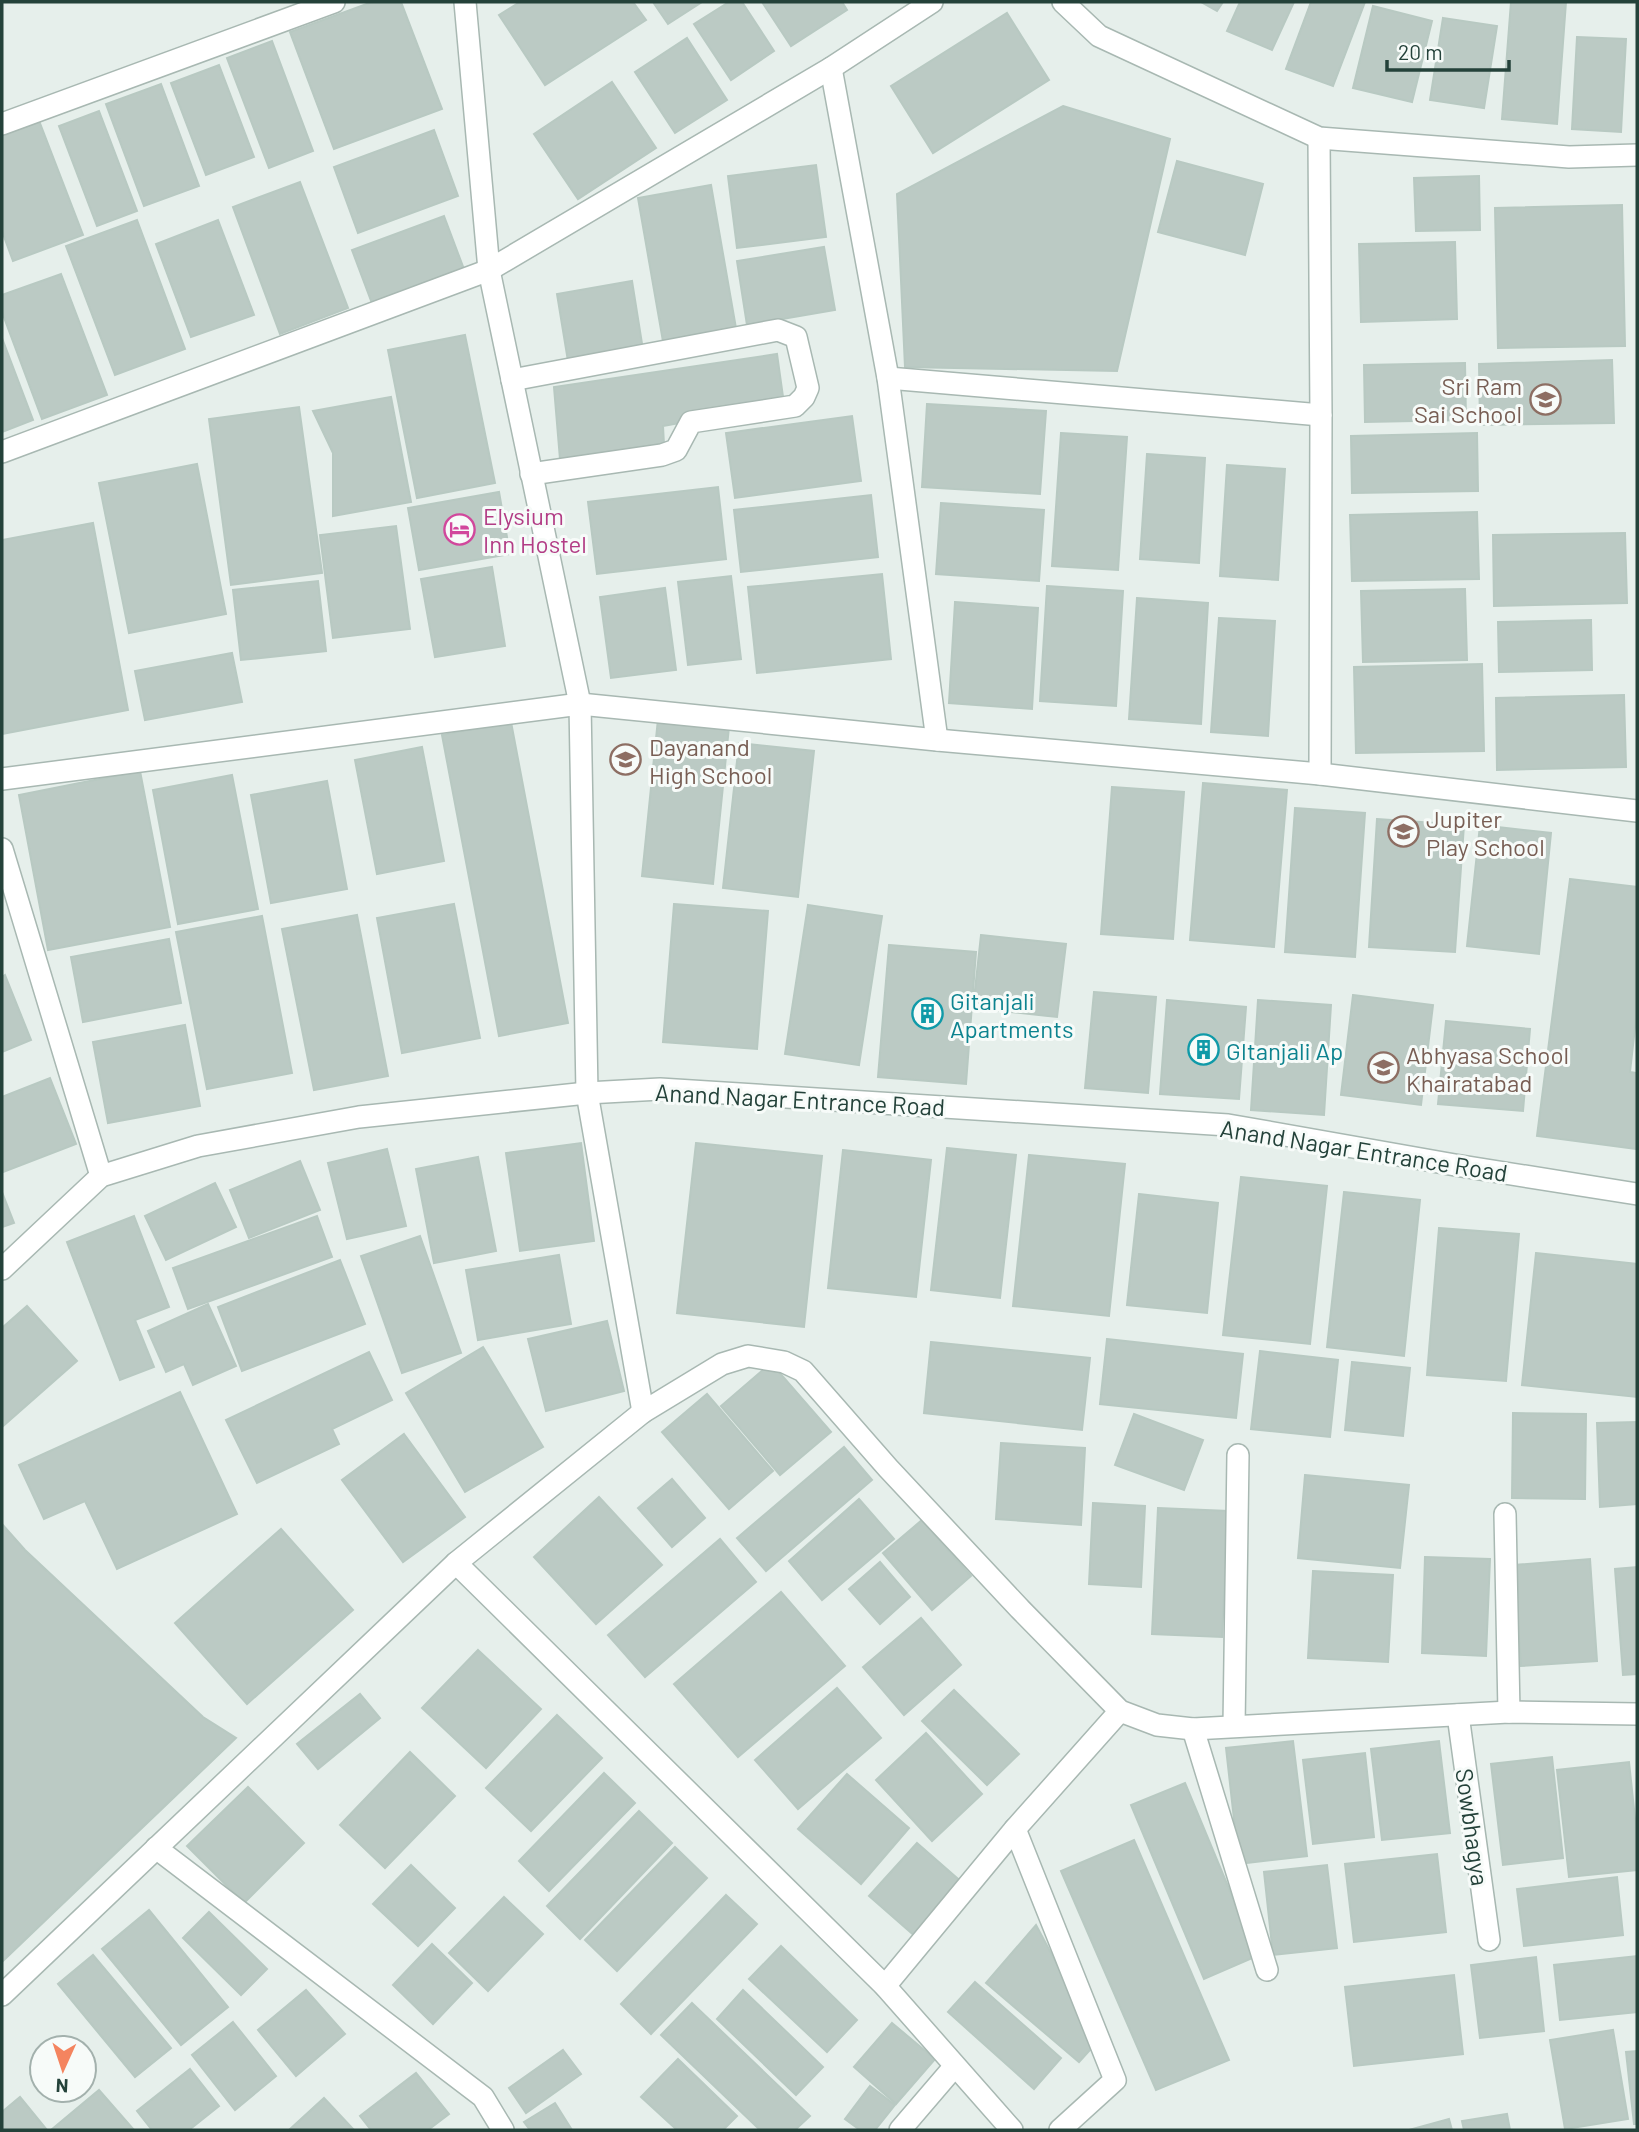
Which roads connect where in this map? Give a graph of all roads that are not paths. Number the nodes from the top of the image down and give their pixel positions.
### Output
1 (334, 2) edge
2 (465, 2) edge
3 (932, 2) edge
4 (1063, 2) edge
5 (831, 68) junction
6 (2, 124) edge
7 (1319, 138) junction
8 (1637, 155) edge
9 (489, 270) junction
10 (888, 378) junction
11 (512, 380) junction
12 (1321, 415) junction
13 (2, 452) edge
14 (531, 474) junction
15 (580, 704) junction
16 (937, 740) junction
17 (1320, 774) junction
18 (2, 779) edge
19 (1637, 811) edge
20 (2, 849) edge
21 (587, 1093) junction
22 (101, 1176) junction
23 (1637, 1194) edge
24 (2, 1269) edge
25 (643, 1412) junction
26 (1238, 1455) dead end
27 (1505, 1514) dead end
28 (456, 1563) junction
29 (1120, 1711) junction
30 (1509, 1712) junction
31 (1637, 1714) edge
32 (1458, 1715) junction
33 (1234, 1726) junction
34 (1193, 1728) junction
35 (1015, 1829) junction
36 (156, 1848) junction
37 (1489, 1940) dead end
38 (1267, 1970) dead end
39 (885, 1986) junction
40 (2, 1995) edge
41 (954, 2067) junction
42 (503, 2130) edge
43 (900, 2130) edge
44 (1012, 2130) edge
45 (1060, 2130) edge

1 - 6 street
2 - 9 street
3 - 5 street
4 - 7 street
5 - 9 street
5 - 10 street
7 - 8 street
7 - 12 street
9 - 11 street
9 - 13 street
10 - 12 street
10 - 16 street
11 - 14 street
11 - 14 street
12 - 17 street
14 - 15 street
15 - 16 street
15 - 18 street
15 - 21 street
16 - 17 street
17 - 19 street
20 - 22 street
21 - 22 street, Anand Nagar Entrance Road
21 - 23 street, Anand Nagar Entrance Road
21 - 25 street
22 - 24 street, Anand Nagar Entrance Road
25 - 28 street
25 - 29 street
26 - 33 street
27 - 30 street
28 - 36 street
28 - 39 street
29 - 34 street
29 - 35 street
30 - 31 street
30 - 32 street
32 - 33 street
32 - 37 street, Sowbhagya
33 - 34 street
34 - 38 street
35 - 39 street
35 - 45 street
36 - 40 street
36 - 42 street
39 - 41 street
41 - 43 street
41 - 44 street

